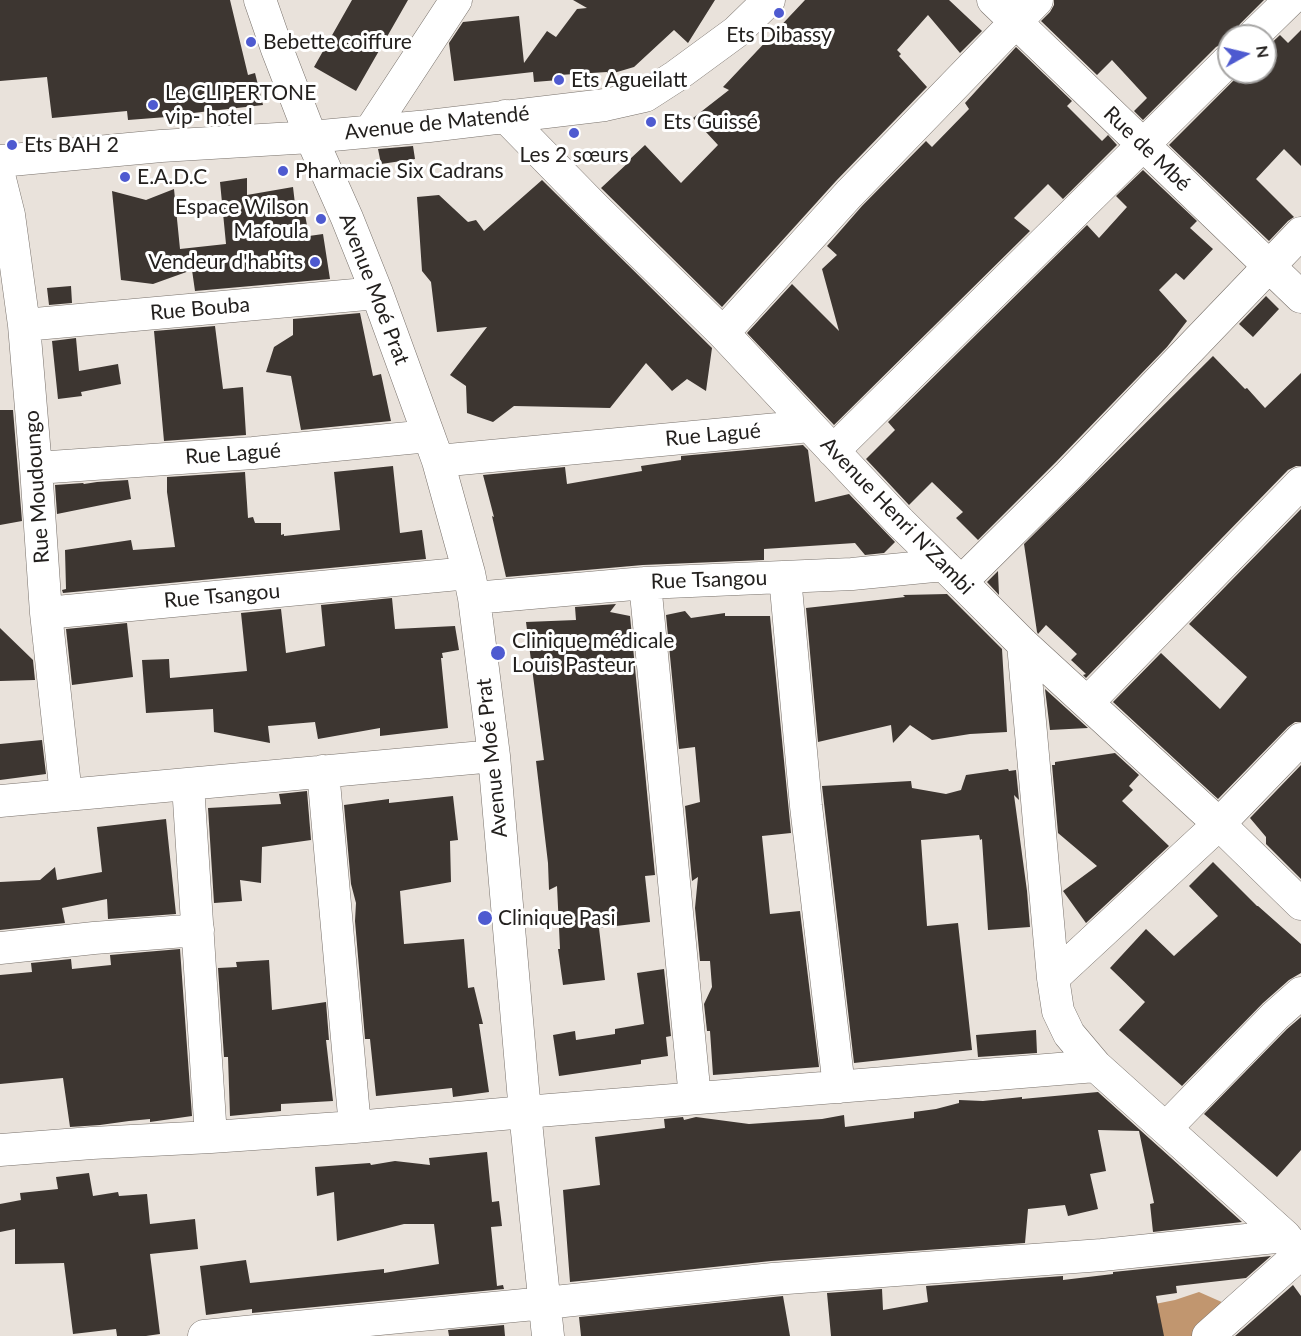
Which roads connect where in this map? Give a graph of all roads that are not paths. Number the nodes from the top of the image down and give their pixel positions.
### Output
1 (260, 0) edge
2 (456, 0) edge
3 (769, 0) edge
4 (993, 0) edge
5 (1290, 0) edge
6 (1027, 11) edge
7 (1265, 24) edge
8 (1217, 72) edge
9 (505, 116) junction
10 (370, 131) junction
11 (311, 137) junction
12 (1143, 145) junction
13 (0, 161) edge
14 (0, 179) edge
15 (1301, 233) edge
16 (1269, 266) junction
17 (377, 292) junction
18 (1301, 297) edge
19 (24, 325) junction
20 (723, 333) junction
21 (810, 426) junction
22 (433, 448) junction
23 (833, 451) junction
24 (36, 468) junction
25 (1301, 483) edge
26 (953, 574) junction
27 (784, 577) junction
28 (645, 583) junction
29 (472, 585) junction
30 (46, 613) junction
31 (1023, 644) junction
32 (1088, 702) junction
33 (1301, 739) edge
34 (494, 756) junction
35 (323, 771) junction
36 (188, 785) junction
37 (66, 795) junction
38 (0, 801) edge
39 (1219, 824) junction
40 (1301, 903) edge
41 (198, 930) junction
42 (0, 948) edge
43 (1053, 978) junction
44 (1301, 993) edge
45 (1096, 1066) junction
46 (839, 1087) junction
47 (695, 1098) junction
48 (525, 1112) junction
49 (355, 1127) junction
50 (1166, 1128) junction
51 (212, 1137) junction
52 (0, 1150) edge
53 (1297, 1250) edge
54 (545, 1304) junction
55 (204, 1336) edge
56 (548, 1336) edge
57 (1208, 1336) edge

1 - 11 street, Avenue Moé Prat
2 - 10 street
3 - 9 street, Avenue de Matendé
4 - 6 street, Rue de Mbé
5 - 7 street
6 - 12 street, Rue de Mbé
6 - 20 street
8 - 12 street
9 - 10 street, Avenue de Matendé
9 - 20 street, Avenue Henri N'Zambi
10 - 11 street, Avenue de Matendé
11 - 13 street, Avenue de Matendé
11 - 17 street, Avenue Moé Prat
12 - 16 street, Rue de Mbé
12 - 23 street
14 - 19 street, Rue Moudoungo
15 - 16 street
16 - 18 street, Rue de Mbé
16 - 26 street
17 - 19 street, Rue Bouba
17 - 22 street, Avenue Moé Prat
19 - 24 street, Rue Moudoungo
20 - 21 street, Avenue Henri N'Zambi
21 - 22 street, Rue Lagué
21 - 23 street, Avenue Henri N'Zambi
22 - 24 street, Rue Lagué
22 - 29 street, Avenue Moé Prat
23 - 26 street, Avenue Henri N'Zambi
24 - 30 street, Rue Moudoungo
25 - 32 street
26 - 27 street, Rue Tsangou
26 - 31 street, Avenue Henri N'Zambi
27 - 28 street, Rue Tsangou
27 - 46 street
28 - 29 street, Rue Tsangou
28 - 47 street
29 - 30 street, Rue Tsangou
29 - 34 street, Avenue Moé Prat
30 - 37 street, Rue Moudoungo
31 - 32 street, Avenue Henri N'Zambi
31 - 43 street
32 - 39 street, Avenue Henri N'Zambi
33 - 39 street
34 - 35 street
34 - 48 street, Avenue Moé Prat
35 - 36 street
35 - 49 street
36 - 37 street
36 - 41 street
37 - 38 street
39 - 40 street, Avenue Henri N'Zambi
39 - 43 street
41 - 42 street
41 - 51 street
43 - 45 street
44 - 50 street
45 - 46 street
45 - 50 street
46 - 47 street
47 - 48 street
48 - 49 street
48 - 54 street, Avenue Moé Prat
49 - 51 street
50 - 53 street
51 - 52 street
53 - 54 street
53 - 57 street
54 - 55 street
54 - 56 street, Avenue Moé Prat

